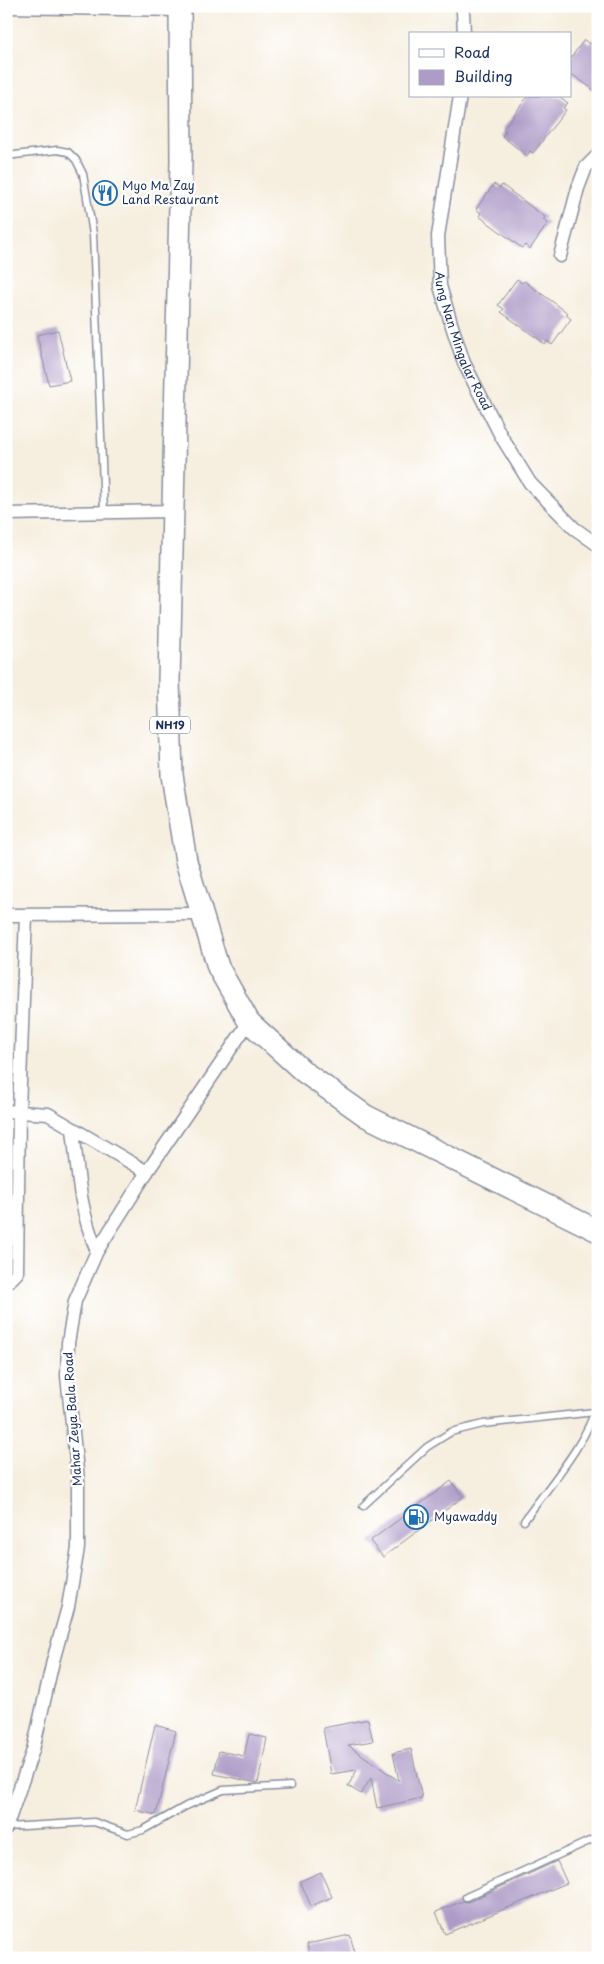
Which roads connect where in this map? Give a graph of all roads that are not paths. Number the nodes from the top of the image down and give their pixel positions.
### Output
1 (461, 6) edge
2 (6, 7) edge
3 (180, 8) edge
4 (464, 32) edge
5 (460, 98) edge
6 (598, 155) edge
7 (6, 156) edge
8 (560, 256) dead end
9 (173, 511) junction
10 (104, 512) junction
11 (6, 514) edge
12 (598, 545) edge
13 (202, 914) junction
14 (6, 915) edge
15 (26, 915) junction
16 (249, 1022) junction
17 (13, 1111) edge
18 (73, 1128) junction
19 (147, 1172) junction
20 (598, 1231) edge
21 (98, 1251) junction
22 (6, 1284) edge
23 (598, 1401) edge
24 (595, 1412) junction
25 (363, 1506) dead end
26 (524, 1521) dead end
27 (290, 1786) dead end
28 (7, 1827) edge
29 (598, 1837) edge
30 (466, 1897) dead end

1 - 4 street
2 - 3 street
3 - 9 highway, NH19
5 - 12 street, Aung Nan Mingalar Road
6 - 8 street
7 - 10 lane
9 - 10 street
9 - 13 highway, NH19
10 - 11 street
13 - 15 street
13 - 16 highway, NH19
14 - 15 street
15 - 17 street
16 - 19 street, Mahar Zeya Bala Road
16 - 20 highway, NH19
17 - 18 street
17 - 22 street
18 - 19 street
18 - 21 street
19 - 21 street, Mahar Zeya Bala Road
21 - 28 street, Mahar Zeya Bala Road
23 - 24 lane
24 - 25 lane
24 - 26 lane
27 - 28 lane
29 - 30 lane

